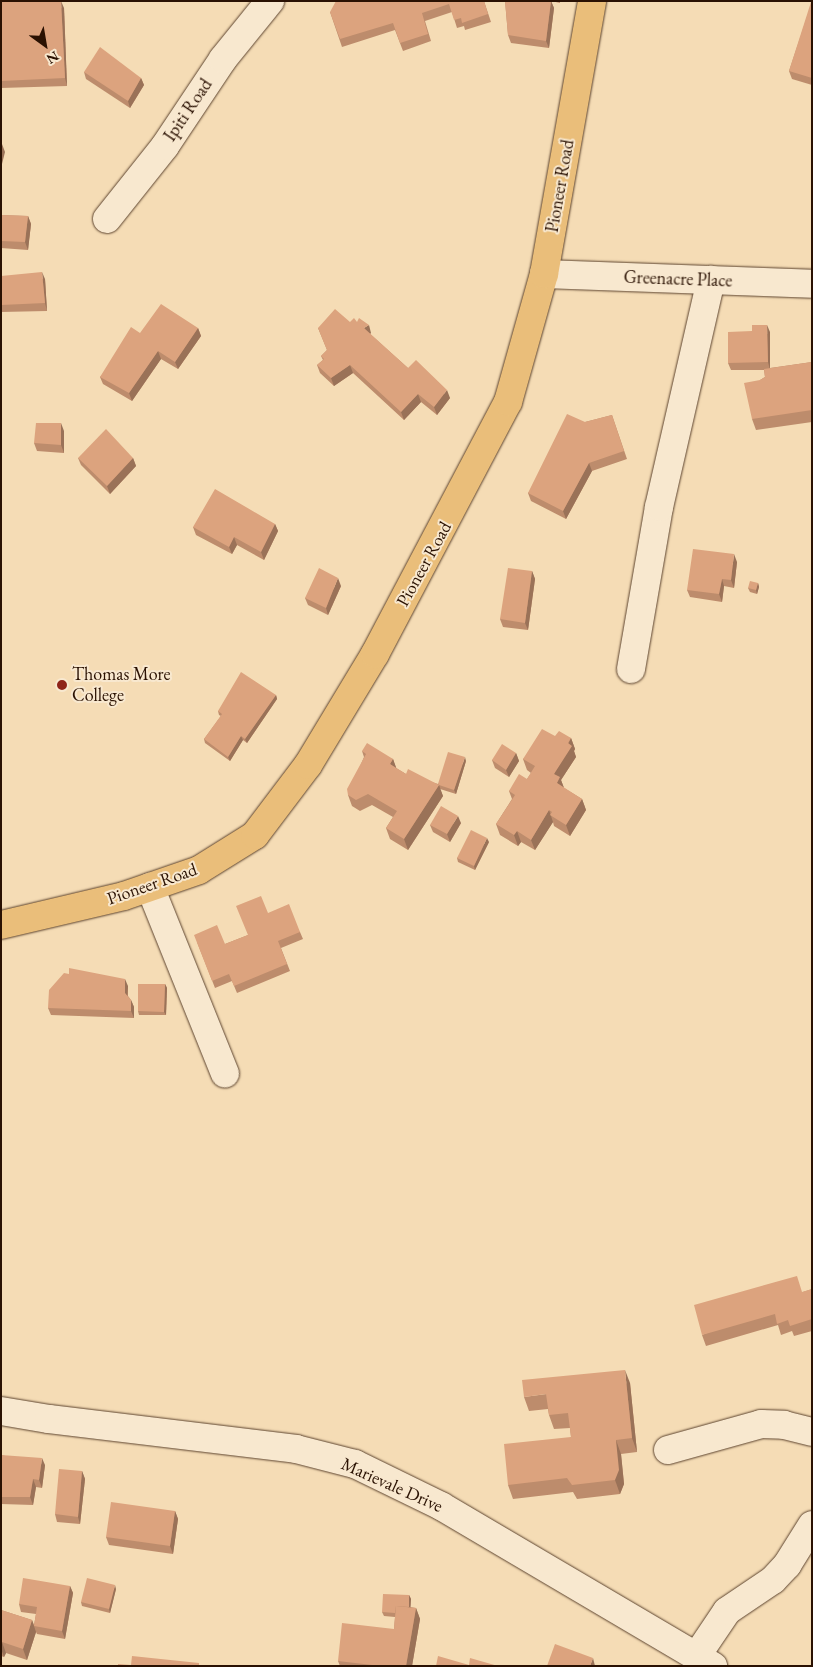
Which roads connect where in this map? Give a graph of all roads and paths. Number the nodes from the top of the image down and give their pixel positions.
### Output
1 (270, 1) edge
2 (592, 1) edge
3 (107, 219) dead end
4 (544, 274) junction
5 (711, 280) junction
6 (812, 284) edge
7 (631, 669) dead end
8 (150, 887) junction
9 (1, 925) edge
10 (224, 1074) dead end
11 (1, 1411) edge
12 (812, 1432) edge
13 (668, 1450) dead end
14 (812, 1525) edge
15 (705, 1661) edge

1 - 3 street, Ipiti Road
2 - 4 main road, Pioneer Road
4 - 5 street, Greenacre Place
4 - 8 main road, Pioneer Road
5 - 6 street, Greenacre Place
5 - 7 street
8 - 9 main road, Pioneer Road
8 - 10 street
11 - 15 street, Marievale Drive
12 - 13 street
14 - 15 street

